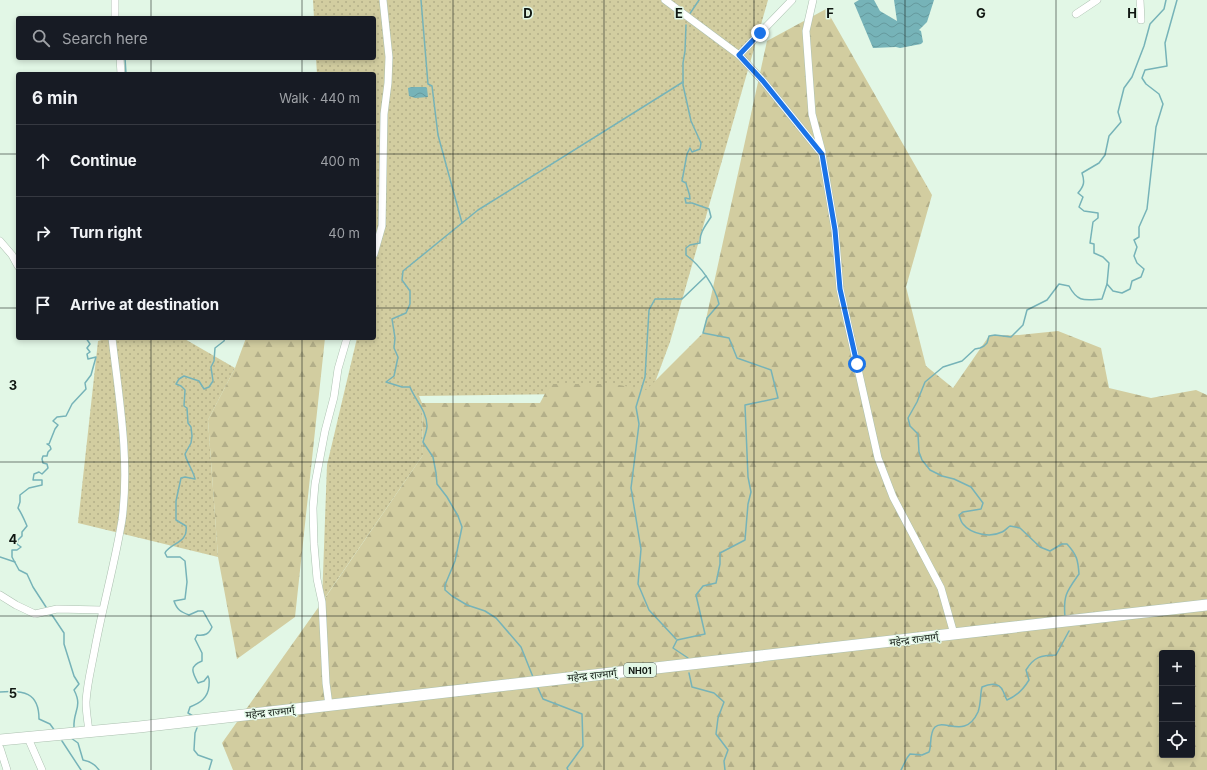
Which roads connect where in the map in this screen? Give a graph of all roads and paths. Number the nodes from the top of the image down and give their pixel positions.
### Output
1 (115, 0) edge
2 (383, 0) edge
3 (665, 0) edge
4 (792, 0) edge
5 (813, 0) edge
6 (1097, 0) edge
7 (1140, 0) edge
8 (1076, 14) dead end
9 (115, 16) edge
10 (1141, 20) dead end
11 (739, 55) junction
12 (120, 60) edge
13 (122, 72) edge
14 (822, 154) junction
15 (0, 241) edge
16 (376, 247) edge
17 (16, 262) edge
18 (112, 340) edge
19 (346, 340) edge
20 (0, 595) edge
21 (1207, 605) edge
22 (102, 610) junction
23 (954, 634) junction
24 (329, 705) junction
25 (89, 732) junction
26 (28, 738) junction
27 (0, 740) edge
28 (0, 748) edge
29 (7, 770) edge
30 (42, 770) edge

1 - 9 street
2 - 16 street
3 - 11 street
4 - 11 street
5 - 14 street
6 - 8 street
7 - 10 street
11 - 14 street
12 - 13 street
14 - 23 street
15 - 17 street
18 - 22 street
19 - 24 street
20 - 22 street
21 - 23 highway, महेन्द्र राज्मार्ग् / NH01
22 - 25 street
23 - 24 highway, महेन्द्र राज्मार्ग् / NH01
24 - 25 highway, महेन्द्र राज्मार्ग् / NH01
25 - 26 highway, महेन्द्र राज्मार्ग् / NH01
26 - 27 highway, महेन्द्र राज्मार्ग् / NH01
26 - 30 street
28 - 29 street

